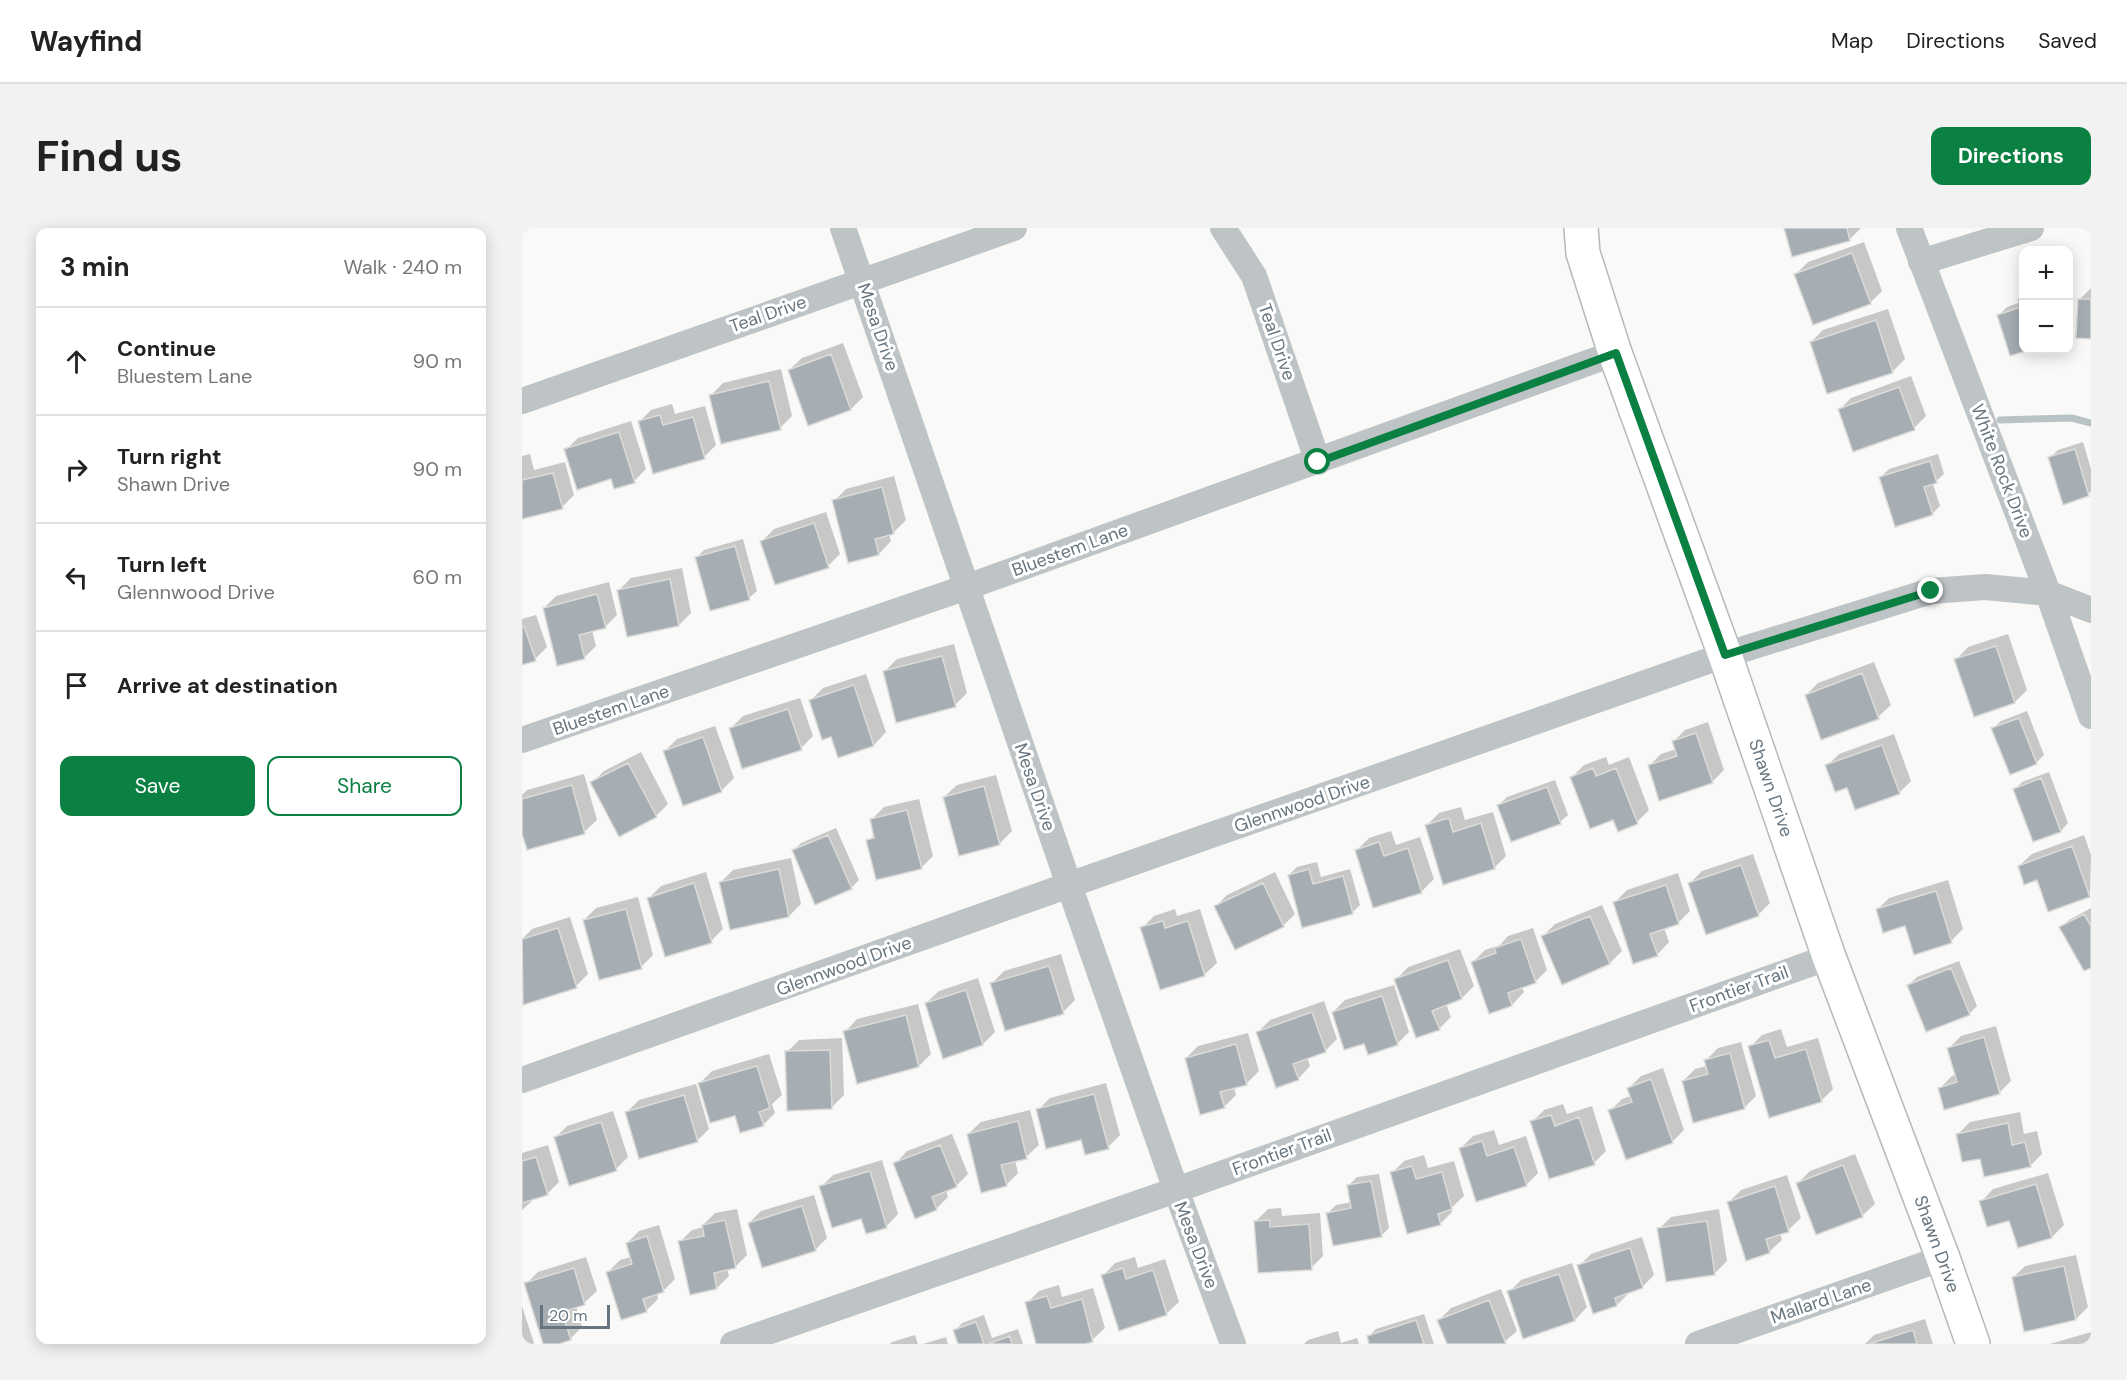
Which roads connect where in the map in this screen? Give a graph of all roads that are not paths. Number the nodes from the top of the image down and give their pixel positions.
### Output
1 (843, 228) edge
2 (1014, 228) edge
3 (1223, 228) edge
4 (1581, 228) edge
5 (1909, 228) edge
6 (2031, 228) edge
7 (1921, 262) junction
8 (862, 281) junction
9 (1616, 353) junction
10 (522, 401) edge
11 (1318, 462) junction
12 (967, 587) junction
13 (2048, 593) junction
14 (2091, 610) edge
15 (1725, 655) junction
16 (2091, 716) edge
17 (522, 740) edge
18 (1069, 885) junction
19 (1829, 957) junction
20 (522, 1080) edge
21 (1176, 1190) junction
22 (1943, 1258) junction
23 (733, 1344) edge
24 (1233, 1344) edge
25 (1698, 1344) edge
26 (1973, 1344) edge

1 - 8 street, Mesa Drive
2 - 8 street, Teal Drive
3 - 11 street, Teal Drive
4 - 9 street, Shawn Drive
5 - 7 street, White Rock Drive
6 - 7 street
7 - 13 street, White Rock Drive
8 - 10 street, Teal Drive
8 - 12 street, Mesa Drive
9 - 11 street, Bluestem Lane
9 - 15 street, Shawn Drive
11 - 12 street, Bluestem Lane
12 - 17 street, Bluestem Lane
12 - 18 street, Mesa Drive
13 - 14 street, Glennwood Drive
13 - 15 street, Glennwood Drive
13 - 16 street, White Rock Drive
15 - 18 street, Glennwood Drive
15 - 19 street, Shawn Drive
18 - 20 street, Glennwood Drive
18 - 21 street, Mesa Drive
19 - 21 street, Frontier Trail
19 - 22 street, Shawn Drive
21 - 23 street, Frontier Trail
21 - 24 street, Mesa Drive
22 - 25 street, Mallard Lane
22 - 26 street, Shawn Drive

